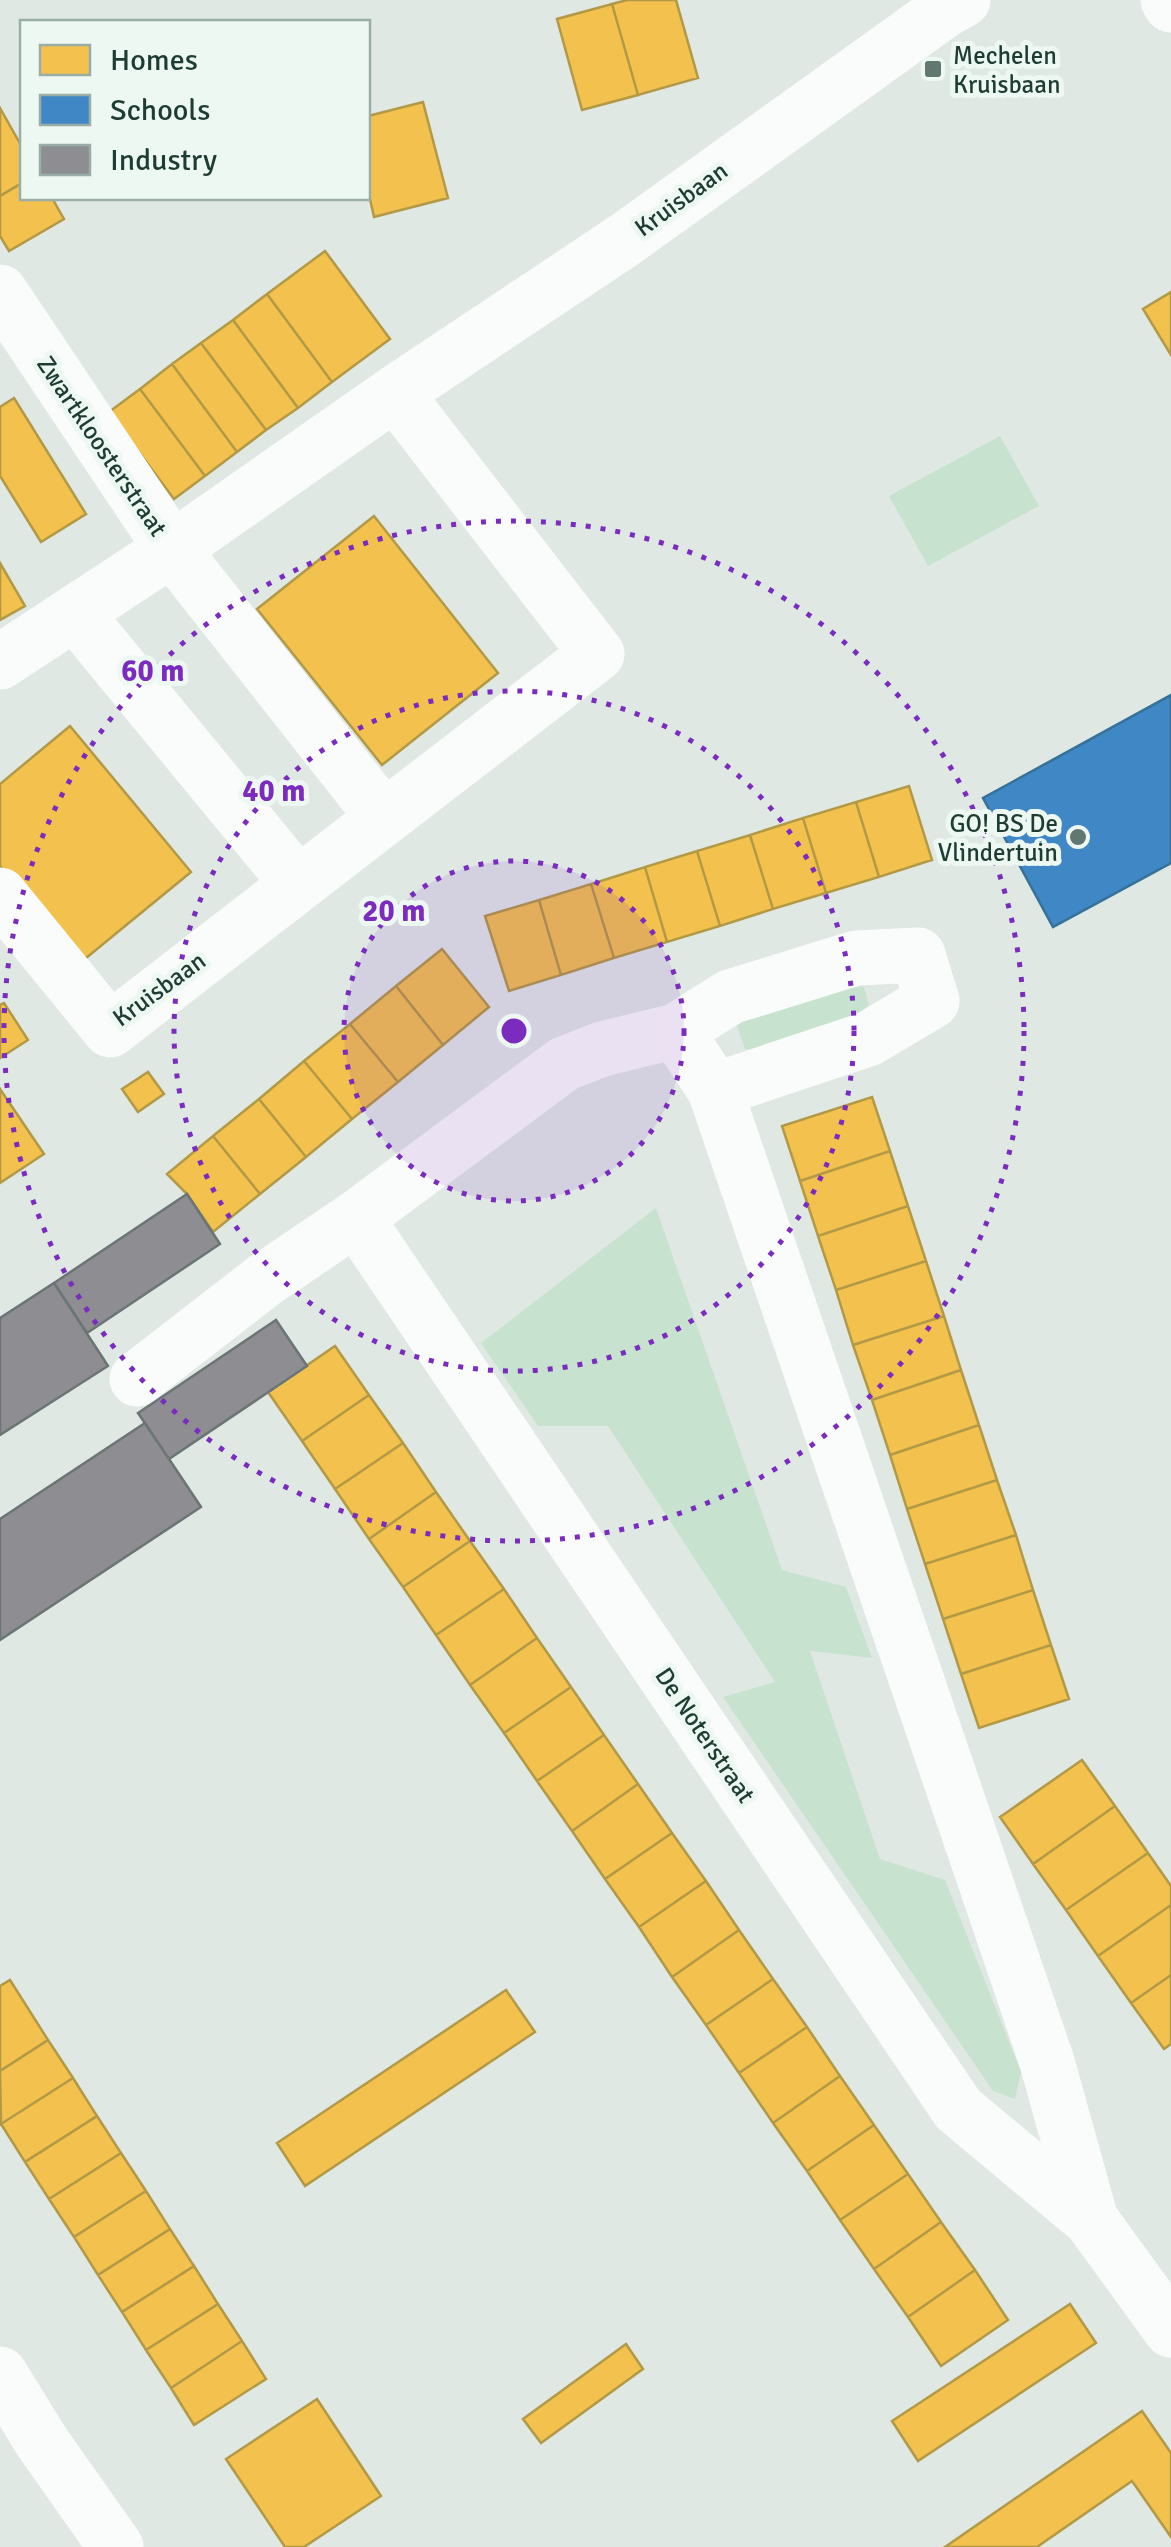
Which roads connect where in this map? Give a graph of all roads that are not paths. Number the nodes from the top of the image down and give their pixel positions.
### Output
1 (964, 0) edge
2 (0, 292) edge
3 (395, 393) junction
4 (172, 550) junction
5 (76, 613) junction
6 (0, 662) edge
7 (384, 818) junction
8 (298, 884) junction
9 (0, 895) edge
10 (676, 1031) junction
11 (714, 1090) junction
12 (356, 1218) junction
13 (137, 1378) dead end
14 (1090, 2220) junction
15 (1171, 2330) edge
16 (0, 2374) edge
17 (116, 2547) edge

1 - 3 street, Kruisbaan
2 - 4 street, Zwartkloosterstraat
3 - 4 street, Kruisbaan
3 - 7 street, Kruisbaan
4 - 5 street, Kruisbaan
4 - 7 street
5 - 6 street, Kruisbaan
5 - 8 street
7 - 8 street, Kruisbaan
8 - 9 street, Kruisbaan
10 - 11 street, De Noterstraat
10 - 11 street
10 - 12 street
11 - 14 street, De Noterstraat
12 - 13 street
12 - 14 street, De Noterstraat
14 - 15 street, De Noterstraat
16 - 17 street

